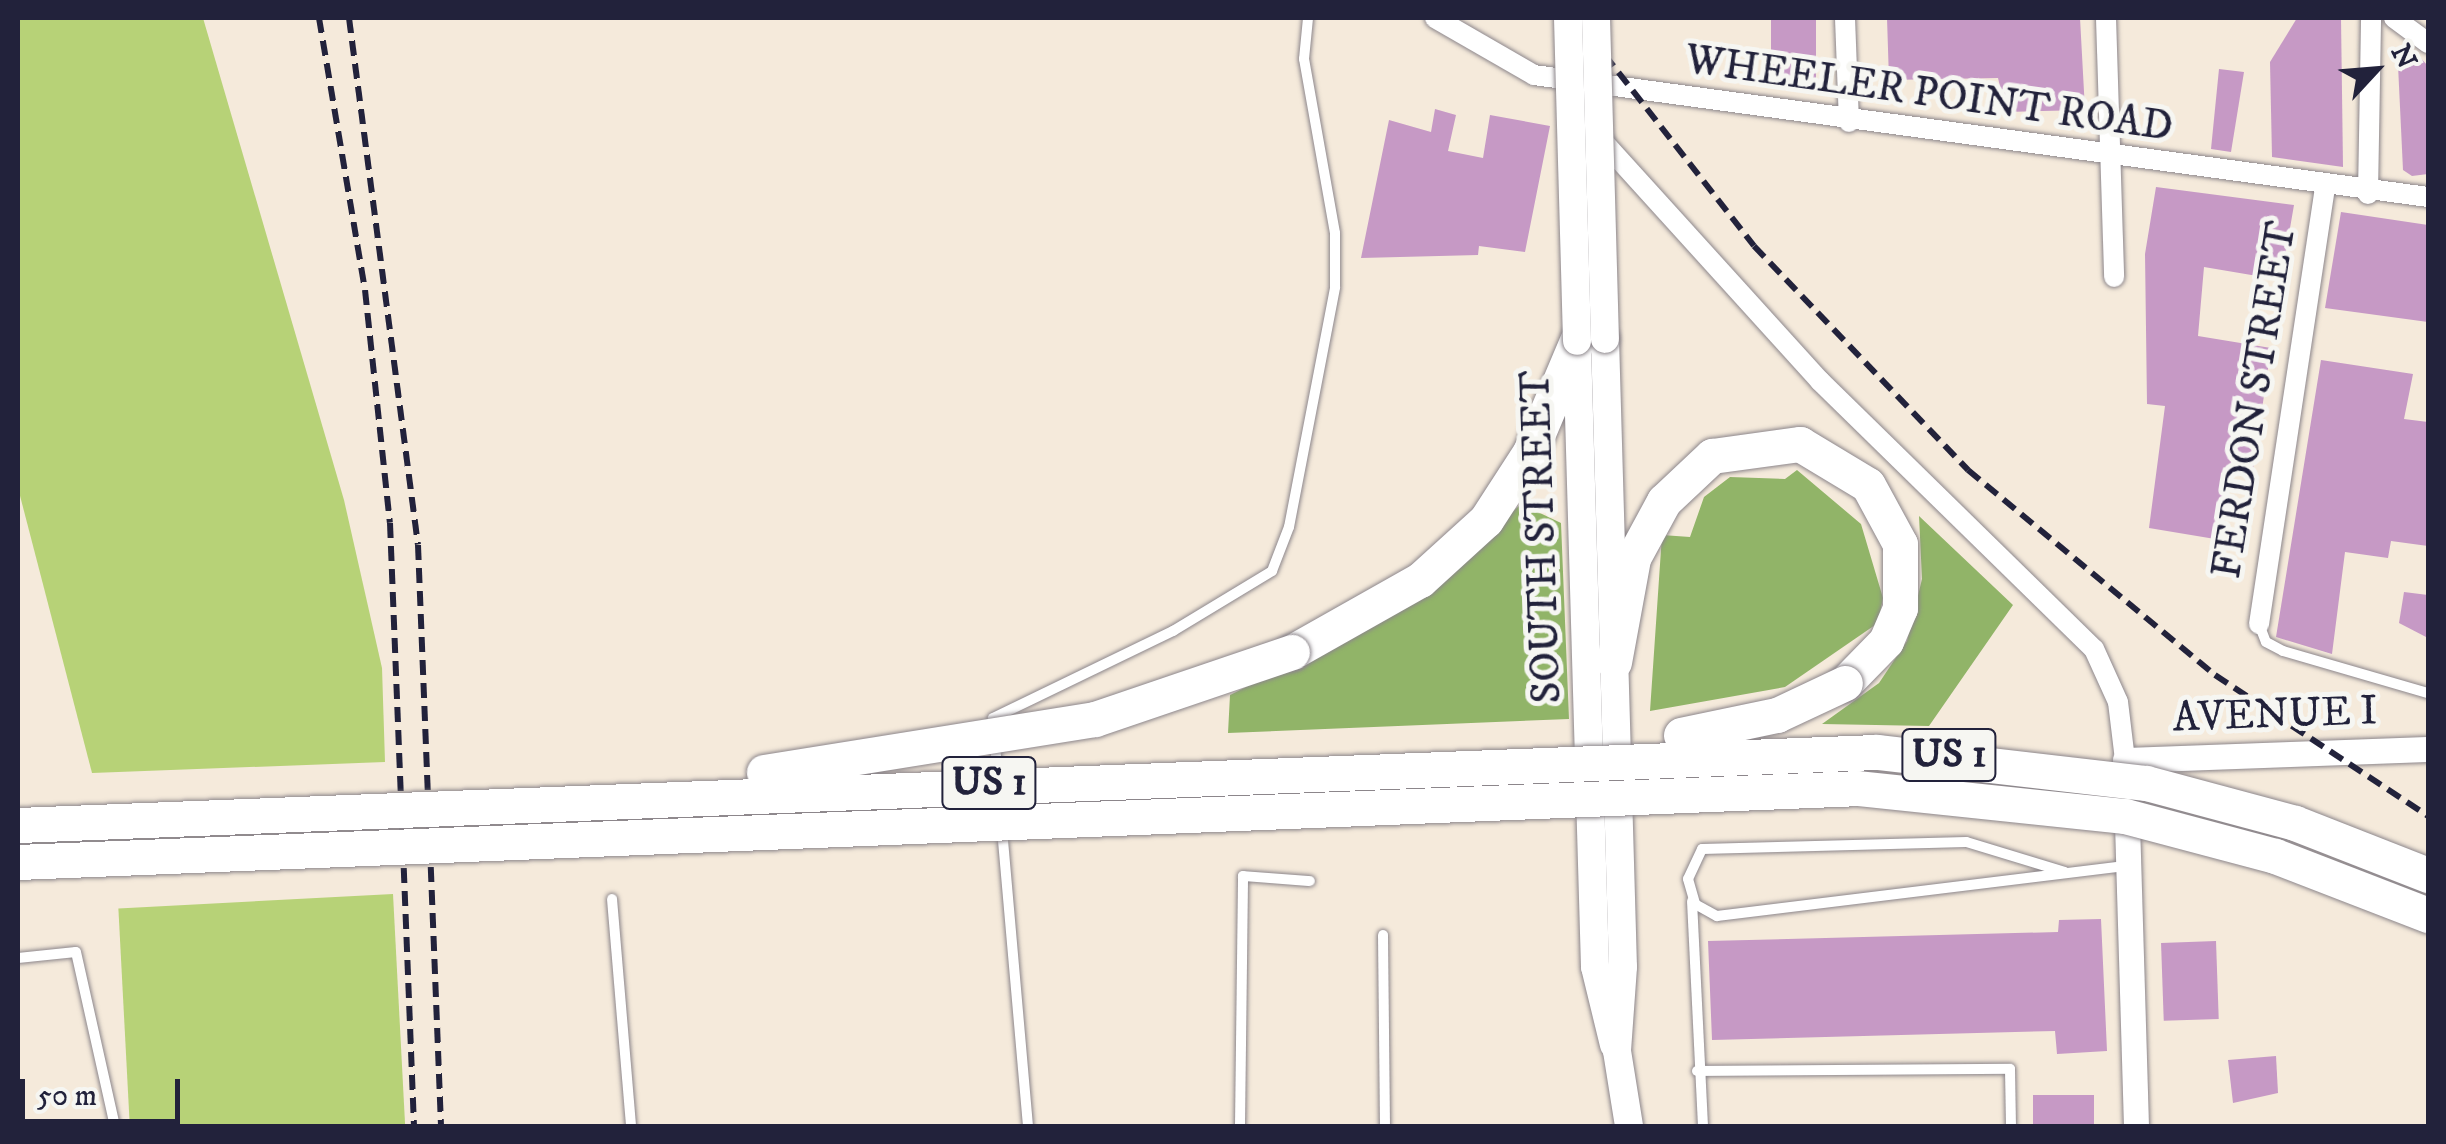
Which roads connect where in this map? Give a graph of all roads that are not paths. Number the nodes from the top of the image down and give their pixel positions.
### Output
1 (1308, 18) edge
2 (1434, 18) edge
3 (1568, 18) edge
4 (1596, 18) edge
5 (1845, 18) edge
6 (2106, 18) edge
7 (2371, 18) edge
8 (2394, 18) edge
9 (2428, 43) edge
10 (1534, 75) junction
11 (1848, 122) junction
12 (2110, 156) junction
13 (2324, 188) junction
14 (2368, 194) junction
15 (2428, 197) edge
16 (2114, 276) dead end
17 (1591, 340) junction
18 (2259, 624) joint
19 (1614, 662) junction
20 (2428, 694) edge
21 (2428, 749) edge
22 (2125, 760) junction
23 (1452, 763) junction
24 (525, 803) junction
25 (18, 825) edge
26 (18, 862) edge
27 (2128, 866) junction
28 (2064, 872) junction
29 (2428, 875) edge
30 (1310, 881) dead end
31 (1692, 895) junction
32 (612, 899) dead end
33 (2428, 915) edge
34 (1382, 935) dead end
35 (18, 958) edge
36 (1616, 1052) junction
37 (1697, 1072) junction
38 (115, 1126) edge
39 (631, 1126) edge
40 (1028, 1126) edge
41 (1240, 1126) edge
42 (1384, 1126) edge
43 (1629, 1126) edge
44 (1703, 1126) edge
45 (2011, 1126) edge
46 (2136, 1126) edge

1 - 40 lane
2 - 10 street, WHEELER POINT ROAD
3 - 17 main road, SOUTH STREET, bridge
4 - 17 main road, SOUTH STREET, bridge
5 - 11 street
6 - 12 street
7 - 14 street
8 - 9 street
10 - 11 street, WHEELER POINT ROAD
10 - 22 street
11 - 12 street, WHEELER POINT ROAD
12 - 13 street, WHEELER POINT ROAD
12 - 16 street
13 - 14 street, WHEELER POINT ROAD
13 - 18 street, FERDON STREET
14 - 15 street, WHEELER POINT ROAD
17 - 19 main road, SOUTH STREET
17 - 24 highway, bridge
17 - 36 main road, SOUTH STREET
18 - 20 lane
19 - 23 highway, bridge
19 - 36 main road, SOUTH STREET
21 - 22 street, AVENUE I
22 - 27 street
23 - 24 highway, US 1, bridge
23 - 29 highway, US 1, bridge
24 - 25 highway, US 1, bridge
26 - 33 highway, bridge
27 - 28 lane
27 - 46 street
28 - 31 lane
28 - 31 lane
30 - 41 lane
31 - 37 lane
32 - 39 lane
34 - 42 lane
35 - 38 lane
36 - 43 main road, SOUTH STREET
37 - 44 lane
37 - 45 lane

